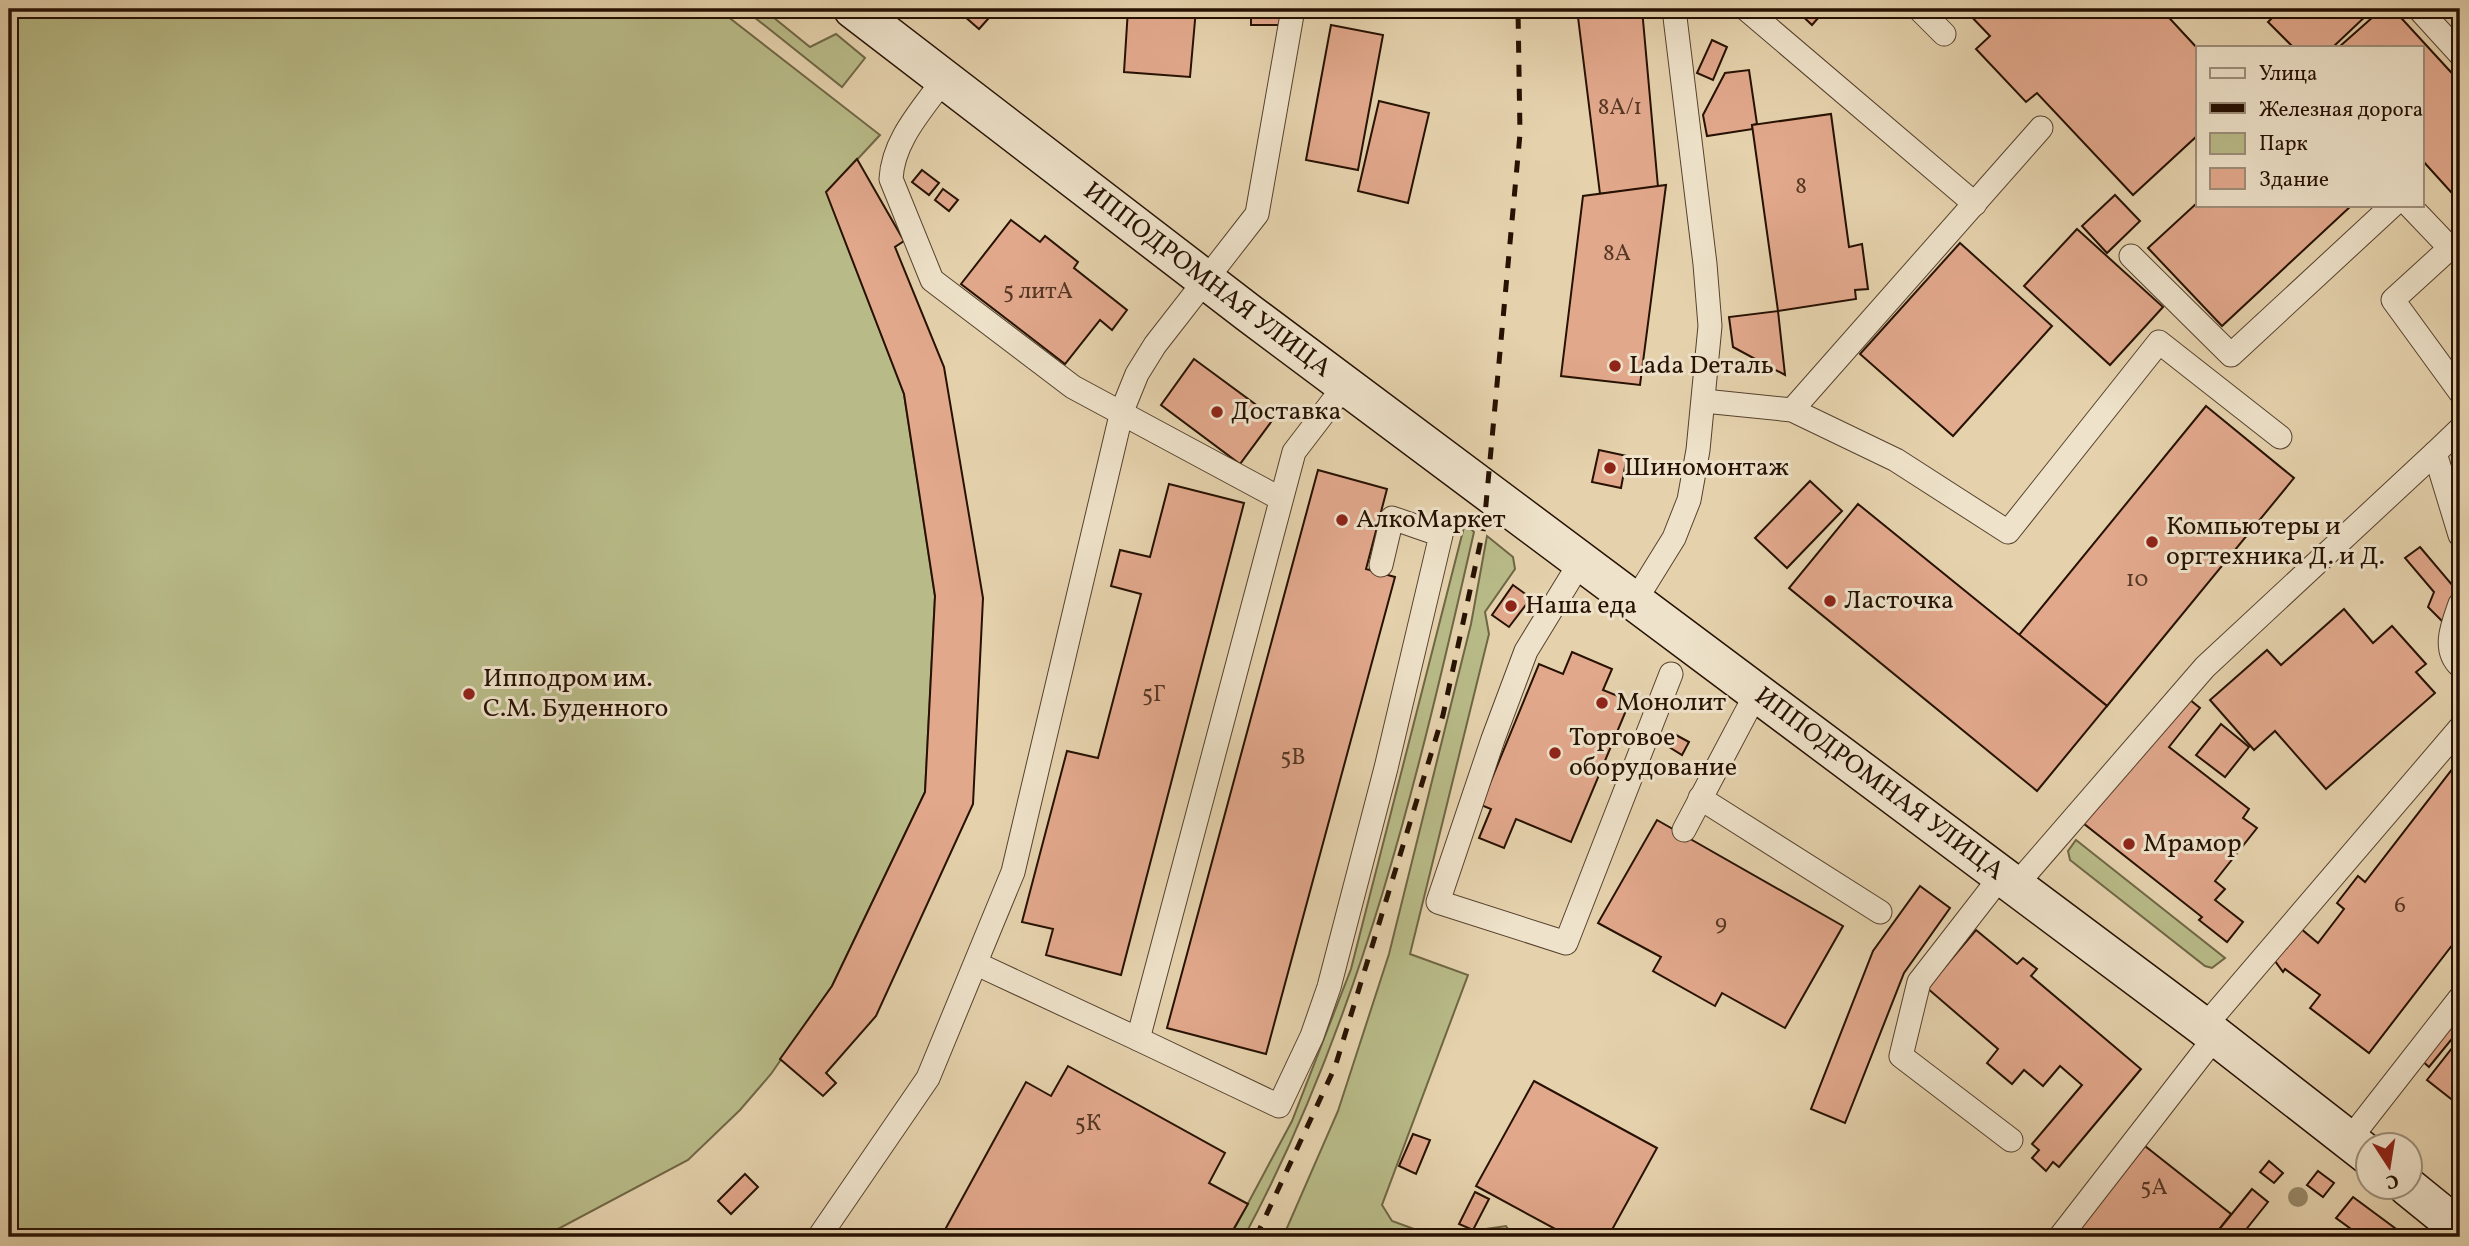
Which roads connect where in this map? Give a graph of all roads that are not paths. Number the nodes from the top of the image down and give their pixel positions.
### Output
1 (853, 9) edge
2 (1293, 9) edge
3 (1674, 9) edge
4 (1746, 9) edge
5 (1919, 9) edge
6 (2419, 9) edge
7 (1944, 34) dead end
8 (2457, 43) edge
9 (944, 79) junction
10 (2041, 128) dead end
11 (1975, 204) junction
12 (2392, 206) edge
13 (2410, 206) edge
14 (2131, 256) dead end
15 (1205, 280) junction
16 (1346, 384) junction
17 (2460, 392) edge
18 (1704, 401) junction
19 (1792, 410) junction
20 (1122, 411) junction
21 (2460, 429) edge
22 (2280, 437) dead end
23 (2435, 453) junction
24 (1280, 499) junction
25 (2460, 535) edge
26 (1581, 561) junction
27 (1381, 565) dead end
28 (1634, 601) junction
29 (2460, 604) edge
30 (2460, 666) edge
31 (1671, 674) dead end
32 (1757, 692) junction
33 (2460, 728) edge
34 (1700, 798) junction
35 (1684, 830) dead end
36 (2009, 880) junction
37 (1880, 912) dead end
38 (977, 964) junction
39 (2460, 998) edge
40 (2210, 1031) junction
41 (1138, 1040) junction
42 (2370, 1130) edge
43 (2011, 1140) dead end
44 (2354, 1145) edge
45 (2424, 1200) edge
46 (2460, 1229) edge
47 (819, 1237) edge
48 (2060, 1237) edge
49 (2454, 1237) edge

1 - 9 street, ИППОДРОМНАЯ УЛИЦА
2 - 15 lane
3 - 18 lane
4 - 11 lane
5 - 7 lane
6 - 8 lane
9 - 15 street, ИППОДРОМНАЯ УЛИЦА
9 - 20 lane
10 - 11 lane
11 - 19 lane
12 - 14 lane
13 - 17 lane
15 - 16 street, ИППОДРОМНАЯ УЛИЦА
15 - 20 lane
16 - 24 lane
16 - 26 street, ИППОДРОМНАЯ УЛИЦА
18 - 19 lane
18 - 28 lane
19 - 22 lane
20 - 24 lane
20 - 38 lane
21 - 23 lane
23 - 25 lane
23 - 36 lane
24 - 41 lane
26 - 28 street, ИППОДРОМНАЯ УЛИЦА
26 - 31 lane
27 - 41 lane
28 - 32 street, ИППОДРОМНАЯ УЛИЦА
29 - 30 lane
32 - 34 lane
32 - 36 street, ИППОДРОМНАЯ УЛИЦА
33 - 40 lane
34 - 35 lane
34 - 37 lane
36 - 40 street, ИППОДРОМНАЯ УЛИЦА
36 - 43 lane
38 - 41 lane
38 - 47 lane
39 - 42 lane
40 - 44 street, ИППОДРОМНАЯ УЛИЦА
40 - 48 lane
45 - 46 street
46 - 49 lane

